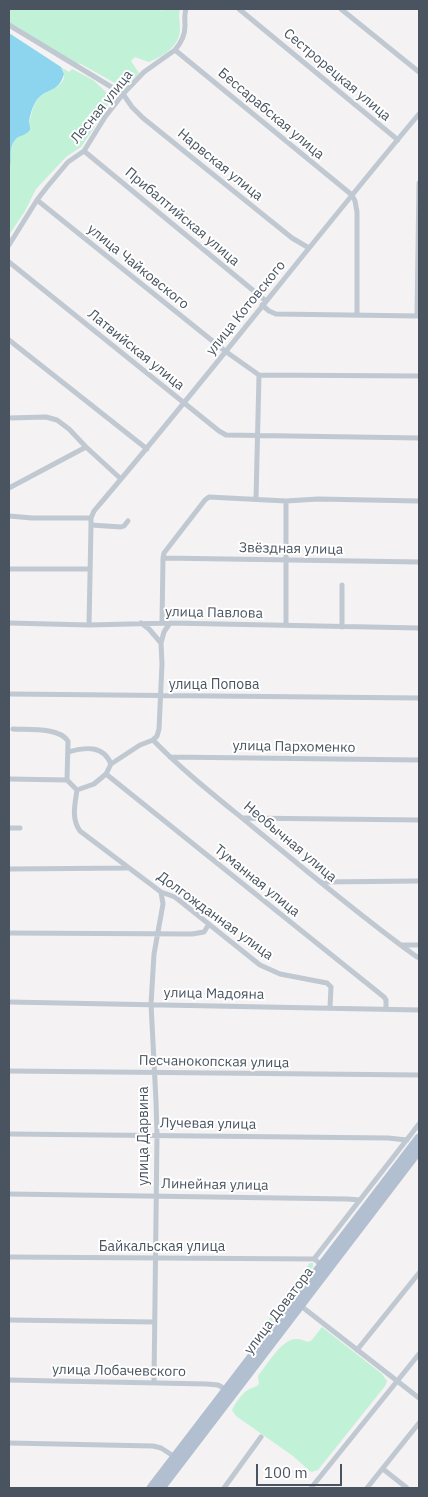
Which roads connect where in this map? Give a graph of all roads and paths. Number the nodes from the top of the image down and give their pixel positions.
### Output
1 (186, 9) edge
2 (239, 9) edge
3 (341, 9) edge
4 (9, 25) edge
5 (175, 50) junction
6 (419, 72) edge
7 (123, 94) junction
8 (419, 114) edge
9 (398, 140) junction
10 (84, 150) junction
11 (419, 183) edge
12 (352, 195) junction
13 (37, 200) junction
14 (9, 245) edge
15 (308, 248) junction
16 (9, 262) edge
17 (264, 303) junction
18 (356, 315) junction
19 (418, 316) edge
20 (9, 340) edge
21 (225, 352) junction
22 (259, 375) junction
23 (419, 376) edge
24 (184, 403) junction
25 (9, 418) edge
26 (257, 437) junction
27 (419, 438) edge
28 (86, 447) junction
29 (147, 449) junction
30 (122, 479) junction
31 (9, 488) edge
32 (256, 499) junction
33 (286, 501) junction
34 (419, 501) edge
35 (9, 516) edge
36 (91, 518) junction
37 (128, 522) dead end
38 (91, 525) junction
39 (163, 558) junction
40 (286, 560) junction
41 (419, 562) edge
42 (9, 569) edge
43 (89, 569) junction
44 (342, 585) dead end
45 (9, 623) edge
46 (141, 623) junction
47 (162, 623) junction
48 (170, 623) junction
49 (89, 625) junction
50 (286, 626) junction
51 (342, 627) junction
52 (419, 628) edge
53 (161, 643) junction
54 (9, 694) edge
55 (161, 696) junction
56 (419, 698) edge
57 (13, 729) dead end
58 (153, 740) junction
59 (68, 752) junction
60 (169, 757) junction
61 (419, 760) edge
62 (111, 764) junction
63 (106, 774) junction
64 (9, 779) edge
65 (67, 780) junction
66 (78, 790) junction
67 (243, 818) junction
68 (419, 820) edge
69 (9, 828) edge
70 (20, 828) dead end
71 (128, 868) junction
72 (9, 869) edge
73 (419, 881) edge
74 (320, 882) junction
75 (161, 892) junction
76 (209, 924) junction
77 (9, 933) edge
78 (157, 935) junction
79 (400, 945) junction
80 (419, 945) edge
81 (417, 957) dead end
82 (9, 1002) edge
83 (151, 1004) junction
84 (330, 1007) junction
85 (386, 1009) junction
86 (419, 1010) edge
87 (9, 1071) edge
88 (154, 1072) junction
89 (419, 1075) edge
90 (419, 1124) edge
91 (9, 1134) edge
92 (156, 1135) junction
93 (419, 1138) edge
94 (406, 1140) junction
95 (419, 1150) edge
96 (9, 1194) edge
97 (155, 1196) junction
98 (360, 1200) junction
99 (9, 1257) edge
100 (155, 1258) junction
101 (318, 1262) junction
102 (419, 1273) edge
103 (301, 1306) junction
104 (9, 1320) edge
105 (154, 1322) junction
106 (357, 1350) junction
107 (419, 1354) edge
108 (9, 1380) edge
109 (398, 1381) junction
110 (154, 1382) junction
111 (226, 1390) junction
112 (419, 1398) edge
113 (419, 1423) edge
114 (261, 1437) dead end
115 (9, 1443) edge
116 (175, 1457) junction
117 (383, 1469) junction
118 (151, 1488) edge
119 (161, 1488) edge
120 (224, 1488) edge
121 (311, 1488) edge
122 (367, 1488) edge
123 (407, 1488) edge

1 - 5 street
2 - 9 street, Сестрорецкая улица
3 - 6 street
4 - 7 street
5 - 7 street, Лесная улица
5 - 12 street, Бессарабская улица
7 - 10 street, Лесная улица
7 - 15 street, Нарвская улица
8 - 9 street, улица Котовского
9 - 12 street, улица Котовского
10 - 13 street, Лесная улица
10 - 17 street, Прибалтийская улица
11 - 19 street
12 - 15 street, улица Котовского
12 - 18 street
13 - 14 street, Лесная улица
13 - 21 street, улица Чайковского
15 - 17 street, улица Котовского
16 - 24 street, Латвийская улица
17 - 18 street, Прибалтийская улица
17 - 21 street, улица Котовского
18 - 19 street, Прибалтийская улица
20 - 29 street
21 - 22 street, улица Чайковского
21 - 24 street, улица Котовского
22 - 23 street
22 - 26 street
24 - 26 street, Латвийская улица
24 - 29 street, улица Котовского
25 - 28 street
26 - 27 street, Латвийская улица
26 - 32 street
28 - 30 street
28 - 31 street
29 - 30 street, улица Котовского
30 - 36 street, улица Котовского
32 - 33 street
32 - 39 street
33 - 34 street
33 - 40 street
35 - 36 street
36 - 38 street
37 - 38 street
38 - 43 street
39 - 40 street, Звёздная улица
39 - 47 street
40 - 41 street, Звёздная улица
40 - 50 street
42 - 43 street
43 - 49 street
44 - 51 street
45 - 49 street, улица Павлова
46 - 47 street, улица Павлова
46 - 49 street, улица Павлова
46 - 53 street
47 - 48 street, улица Павлова
48 - 50 street, улица Павлова
48 - 53 street
50 - 51 street, улица Павлова
51 - 52 street, улица Павлова
53 - 55 street
54 - 55 street, улица Попова
55 - 56 street, улица Попова
55 - 58 street
57 - 59 street
58 - 60 street, Необычная улица
58 - 62 street
59 - 62 street
59 - 65 street
60 - 61 street, улица Пархоменко
60 - 67 street, Необычная улица
62 - 63 street
63 - 66 street
63 - 85 street, Туманная улица
64 - 65 street
65 - 66 street
66 - 71 street, Долгожданная улица
67 - 68 street
67 - 74 street, Необычная улица
69 - 70 street
71 - 72 street
71 - 75 street, Долгожданная улица
73 - 74 street
74 - 79 street, Необычная улица
75 - 76 street, Долгожданная улица
75 - 78 street, улица Дарвина
76 - 78 street
76 - 84 street, Долгожданная улица
77 - 78 street
78 - 83 street, улица Дарвина
79 - 80 street
79 - 81 street, Необычная улица
82 - 83 street, улица Мадояна
83 - 84 street, улица Мадояна
83 - 88 street, улица Дарвина
84 - 85 street, улица Мадояна
85 - 86 street, улица Мадояна
87 - 88 street, Песчанокопская улица
88 - 89 street, Песчанокопская улица
88 - 92 street, улица Дарвина
90 - 94 street, улица Доватора
91 - 92 street, Лучевая улица
92 - 94 street, Лучевая улица
92 - 97 street, улица Дарвина
93 - 101 main road, улица Доватора
94 - 98 street, улица Доватора
95 - 103 main road, улица Доватора
96 - 97 street, Линейная улица
97 - 98 street, Линейная улица
97 - 100 street, улица Дарвина
98 - 101 street, улица Доватора
99 - 100 street, Байкальская улица
100 - 101 street, Байкальская улица
100 - 105 street, улица Дарвина
101 - 111 main road, улица Доватора
102 - 106 street
103 - 106 street
103 - 119 main road, улица Доватора
104 - 105 street
105 - 110 street, улица Дарвина
106 - 109 street
107 - 109 street
108 - 110 street, улица Лобачевского
109 - 112 street
109 - 121 street
110 - 111 street, улица Лобачевского
111 - 116 main road, улица Доватора
113 - 117 street
114 - 120 street
115 - 116 street
116 - 118 main road, улица Доватора
117 - 122 street
117 - 123 street

